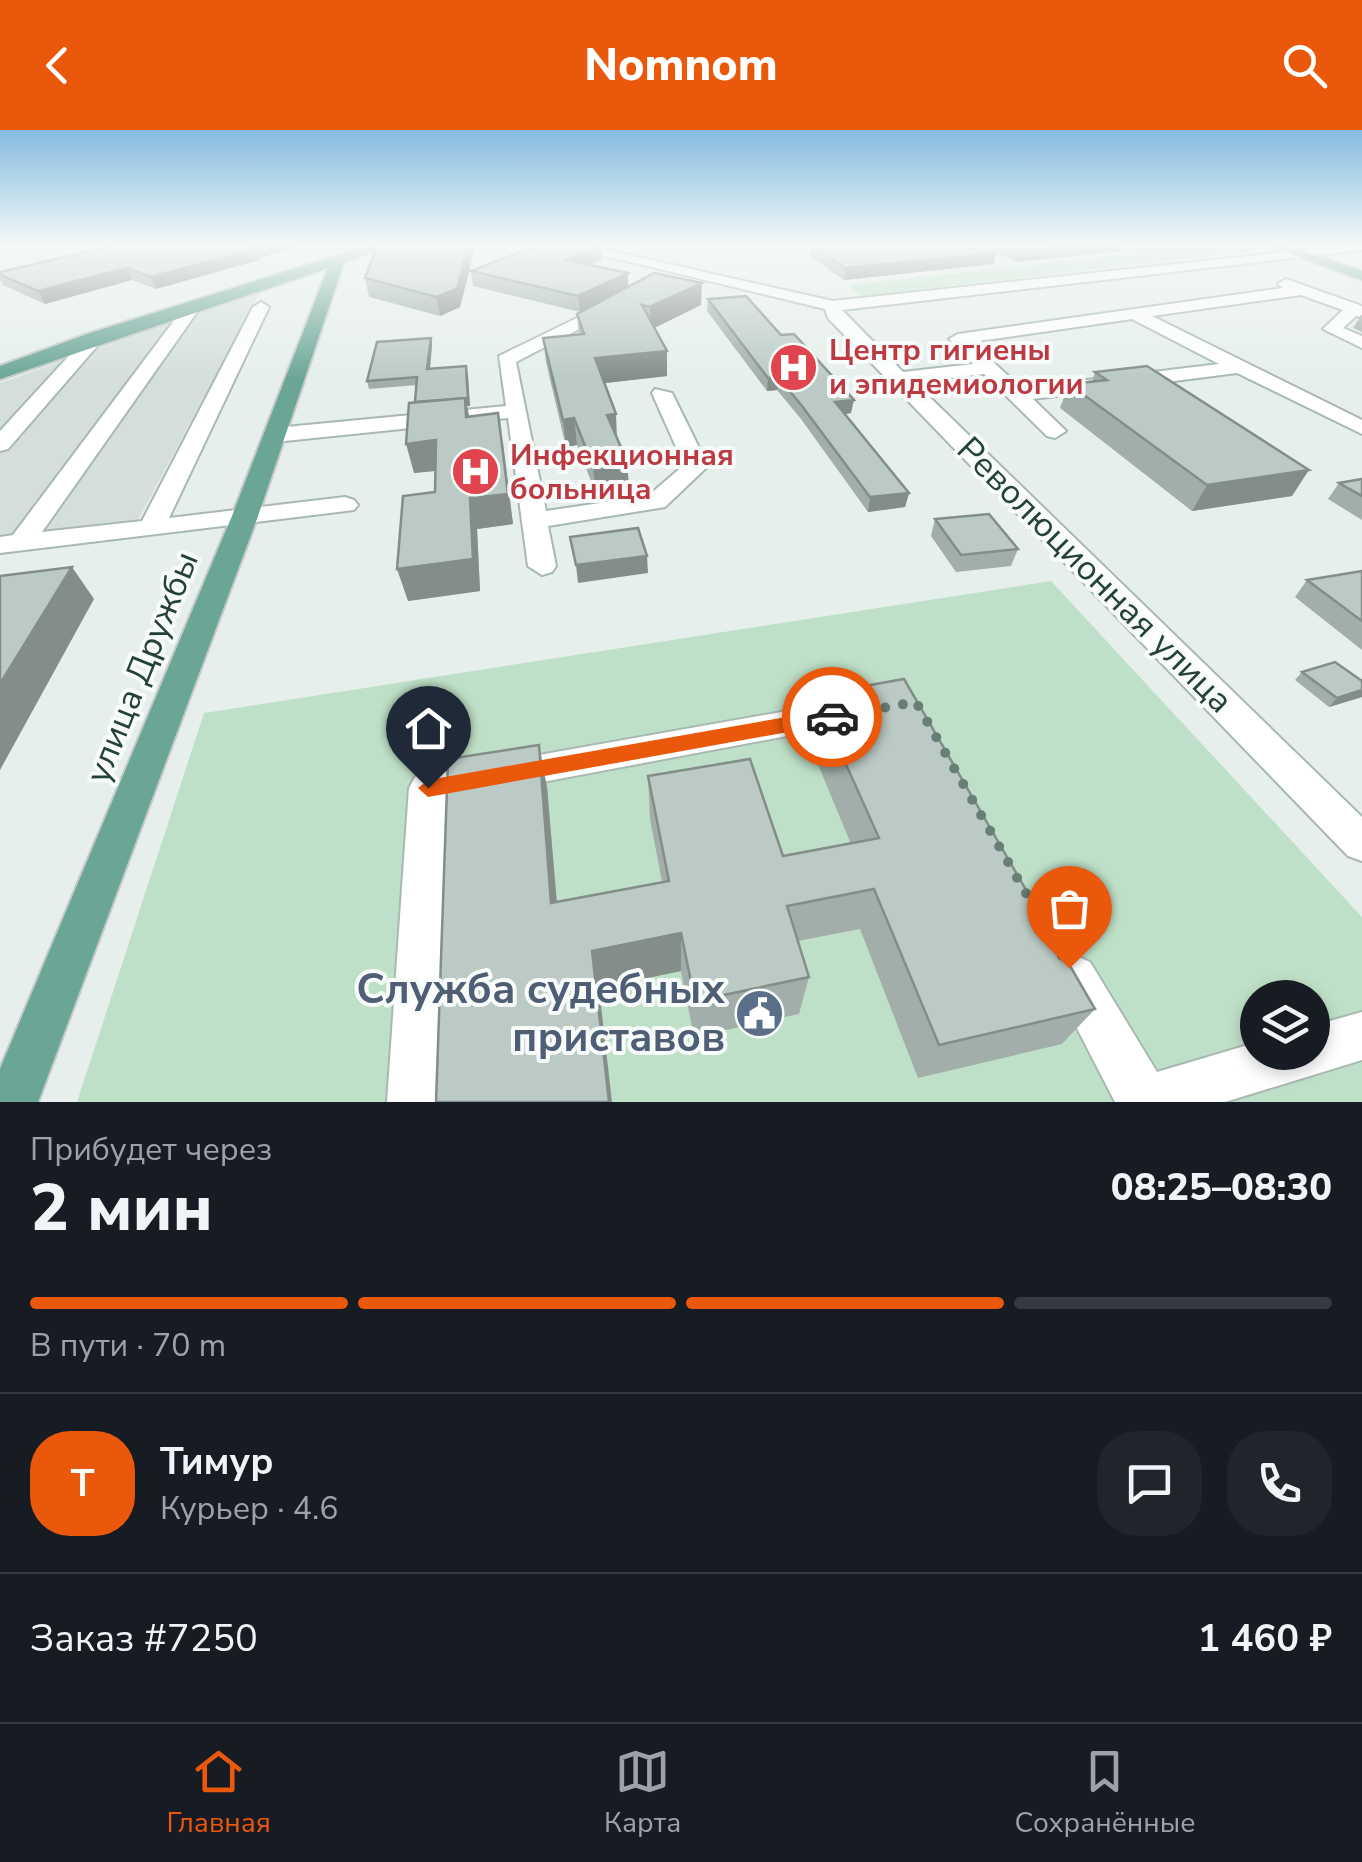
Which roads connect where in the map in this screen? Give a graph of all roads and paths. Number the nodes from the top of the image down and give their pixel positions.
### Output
1 (243, 289) edge
2 (327, 289) edge
3 (760, 289) edge
4 (982, 289) edge
5 (1303, 290) joint
6 (630, 297) edge
7 (194, 305) junction
8 (833, 306) junction
9 (261, 307) dead end
10 (1358, 310) edge
11 (1132, 313) junction
12 (96, 337) junction
13 (1362, 343) edge
14 (1238, 366) junction
15 (6, 368) edge
16 (985, 368) junction
17 (898, 378) junction
18 (662, 392) dead end
19 (1015, 395) junction
20 (517, 411) junction
21 (1362, 428) edge
22 (1055, 431) dead end
23 (275, 436) junction
24 (0, 444) edge
25 (345, 505) dead end
26 (246, 516) junction
27 (535, 520) junction
28 (152, 528) junction
29 (11, 543) edge
30 (542, 566) dead end
31 (896, 705) edge
32 (1362, 843) edge
33 (1059, 951) edge
34 (1362, 1036) edge
35 (1330, 1046) edge
36 (1249, 1070) edge
37 (1143, 1101) edge
38 (12, 1102) edge
39 (413, 1102) edge

1 - 7 main road
2 - 23 main road, улица Дружбы
3 - 8 street
4 - 8 street
5 - 10 street
5 - 11 street
6 - 20 street
7 - 12 main road
7 - 29 street
8 - 17 street, Революционная улица
9 - 28 street
10 - 13 street
11 - 14 street
11 - 16 street
12 - 15 main road
12 - 24 street
14 - 19 street
14 - 21 street
16 - 17 street
16 - 19 street
17 - 32 street, Революционная улица
18 - 27 street
19 - 22 street
20 - 23 street
20 - 27 street
23 - 26 main road, улица Дружбы
25 - 26 street
26 - 28 street
26 - 38 main road, улица Дружбы
27 - 30 street
28 - 29 street
31 - 39 street
33 - 37 street
34 - 35 street
36 - 37 street

